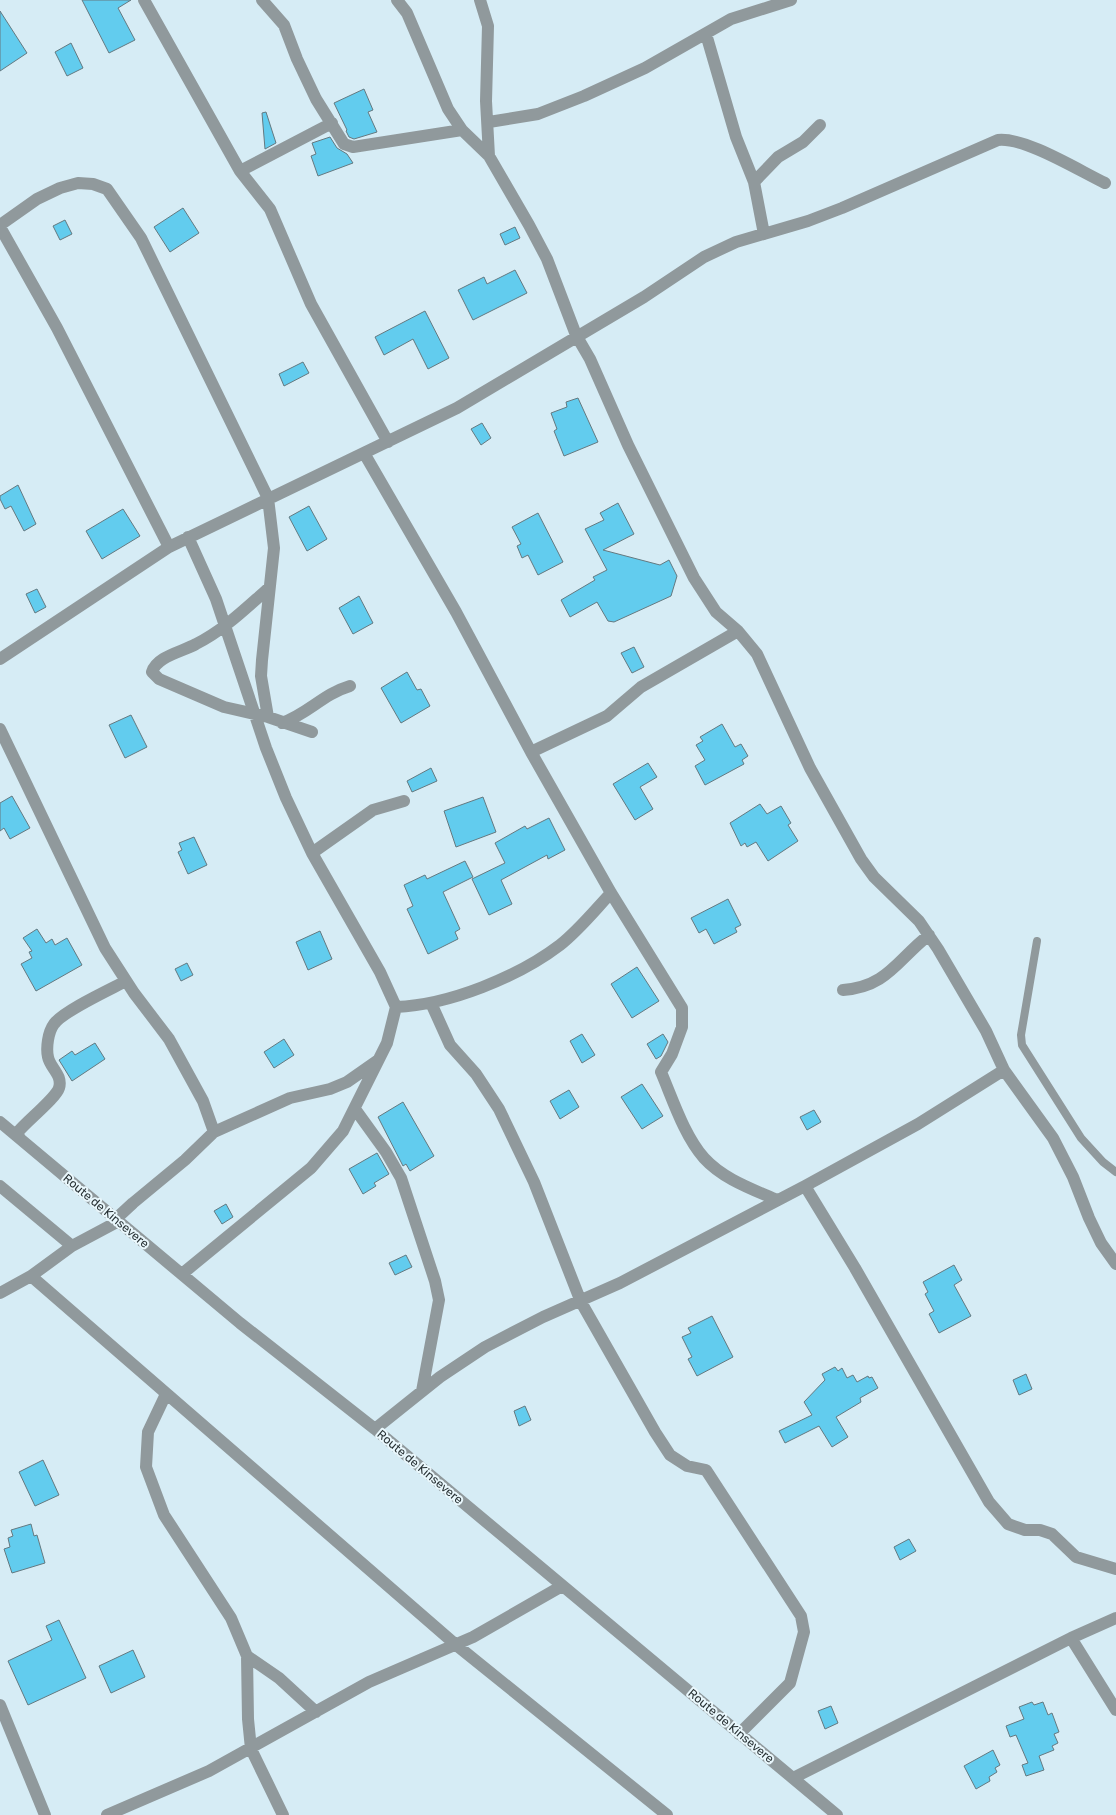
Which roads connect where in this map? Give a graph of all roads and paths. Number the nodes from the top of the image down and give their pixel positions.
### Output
1 (144, 0) edge
2 (262, 0) edge
3 (397, 0) edge
4 (480, 0) edge
5 (791, 0) edge
6 (765, 3) edge
7 (706, 34) junction
8 (332, 122) junction
9 (489, 122) junction
10 (820, 125) dead end
11 (462, 130) junction
12 (489, 156) junction
13 (240, 171) junction
14 (754, 182) junction
15 (1104, 182) dead end
16 (0, 226) edge
17 (764, 234) junction
18 (576, 335) junction
19 (388, 442) junction
20 (364, 453) junction
21 (268, 498) junction
22 (188, 537) junction
23 (169, 547) junction
24 (269, 588) junction
25 (225, 626) junction
26 (738, 631) junction
27 (0, 659) edge
28 (350, 686) dead end
29 (254, 714) junction
30 (268, 717) junction
31 (282, 723) junction
32 (0, 729) edge
33 (312, 732) dead end
34 (532, 752) junction
35 (404, 801) dead end
36 (312, 853) junction
37 (612, 893) junction
38 (929, 935) junction
39 (1037, 941) dead end
40 (126, 981) junction
41 (842, 990) dead end
42 (430, 1003) junction
43 (396, 1007) junction
44 (379, 1059) junction
45 (1004, 1070) junction
46 (354, 1108) junction
47 (0, 1122) edge
48 (214, 1132) junction
49 (19, 1137) junction
50 (1116, 1172) edge
51 (0, 1186) edge
52 (805, 1186) junction
53 (777, 1200) junction
54 (117, 1222) junction
55 (72, 1246) junction
56 (1116, 1264) edge
57 (182, 1274) junction
58 (31, 1276) junction
59 (0, 1293) edge
60 (581, 1302) junction
61 (422, 1391) junction
62 (166, 1394) junction
63 (375, 1428) junction
64 (1116, 1569) edge
65 (562, 1586) junction
66 (1116, 1618) edge
67 (1071, 1638) junction
68 (455, 1644) junction
69 (247, 1656) junction
70 (0, 1705) edge
71 (1116, 1710) edge
72 (316, 1712) junction
73 (739, 1734) junction
74 (252, 1749) junction
75 (793, 1778) junction
76 (45, 1815) edge
77 (107, 1815) edge
78 (283, 1815) edge
79 (667, 1815) edge
80 (837, 1815) edge

1 - 13 street
2 - 8 street
3 - 11 street
4 - 9 street
5 - 6 street
6 - 7 street
7 - 9 street
7 - 14 street
8 - 11 street
8 - 13 street
9 - 12 street
10 - 14 street
11 - 12 street
12 - 18 street
13 - 19 street
14 - 17 street
15 - 17 street
16 - 21 street
16 - 23 street
17 - 18 street
18 - 19 street
18 - 26 street
19 - 20 street
20 - 21 street
20 - 34 street
21 - 22 street
21 - 24 street
22 - 23 street
22 - 25 street
23 - 27 street
24 - 25 street
24 - 30 street
25 - 29 street
25 - 29 street
26 - 34 street
26 - 38 street
28 - 31 street
29 - 30 street
29 - 36 street
30 - 31 street
31 - 33 street
32 - 40 street
34 - 37 street
35 - 36 street
36 - 43 street
37 - 42 street
37 - 53 street
38 - 41 street
38 - 45 street
39 - 50 lane
40 - 48 street
40 - 49 street
42 - 43 street
42 - 60 street
43 - 44 street
44 - 46 street
44 - 48 street
45 - 52 street
45 - 56 street
46 - 57 street
46 - 61 street
47 - 49 street, Route de Kinsevere
48 - 54 street
49 - 54 street, Route de Kinsevere
51 - 55 street
52 - 53 street
52 - 64 street
53 - 60 street
54 - 55 street
54 - 57 street, Route de Kinsevere
55 - 58 street
57 - 63 street, Route de Kinsevere
58 - 59 street
58 - 62 street
60 - 61 street
60 - 73 street
61 - 63 street
62 - 68 street
62 - 69 street
63 - 65 street, Route de Kinsevere
65 - 68 street
65 - 73 street, Route de Kinsevere
66 - 67 street
67 - 71 street
67 - 75 street
68 - 72 street
68 - 79 street
69 - 72 street
69 - 74 street
70 - 76 street
72 - 74 street
73 - 75 street, Route de Kinsevere
74 - 77 street
74 - 78 street
75 - 80 street, Route de Kinsevere

